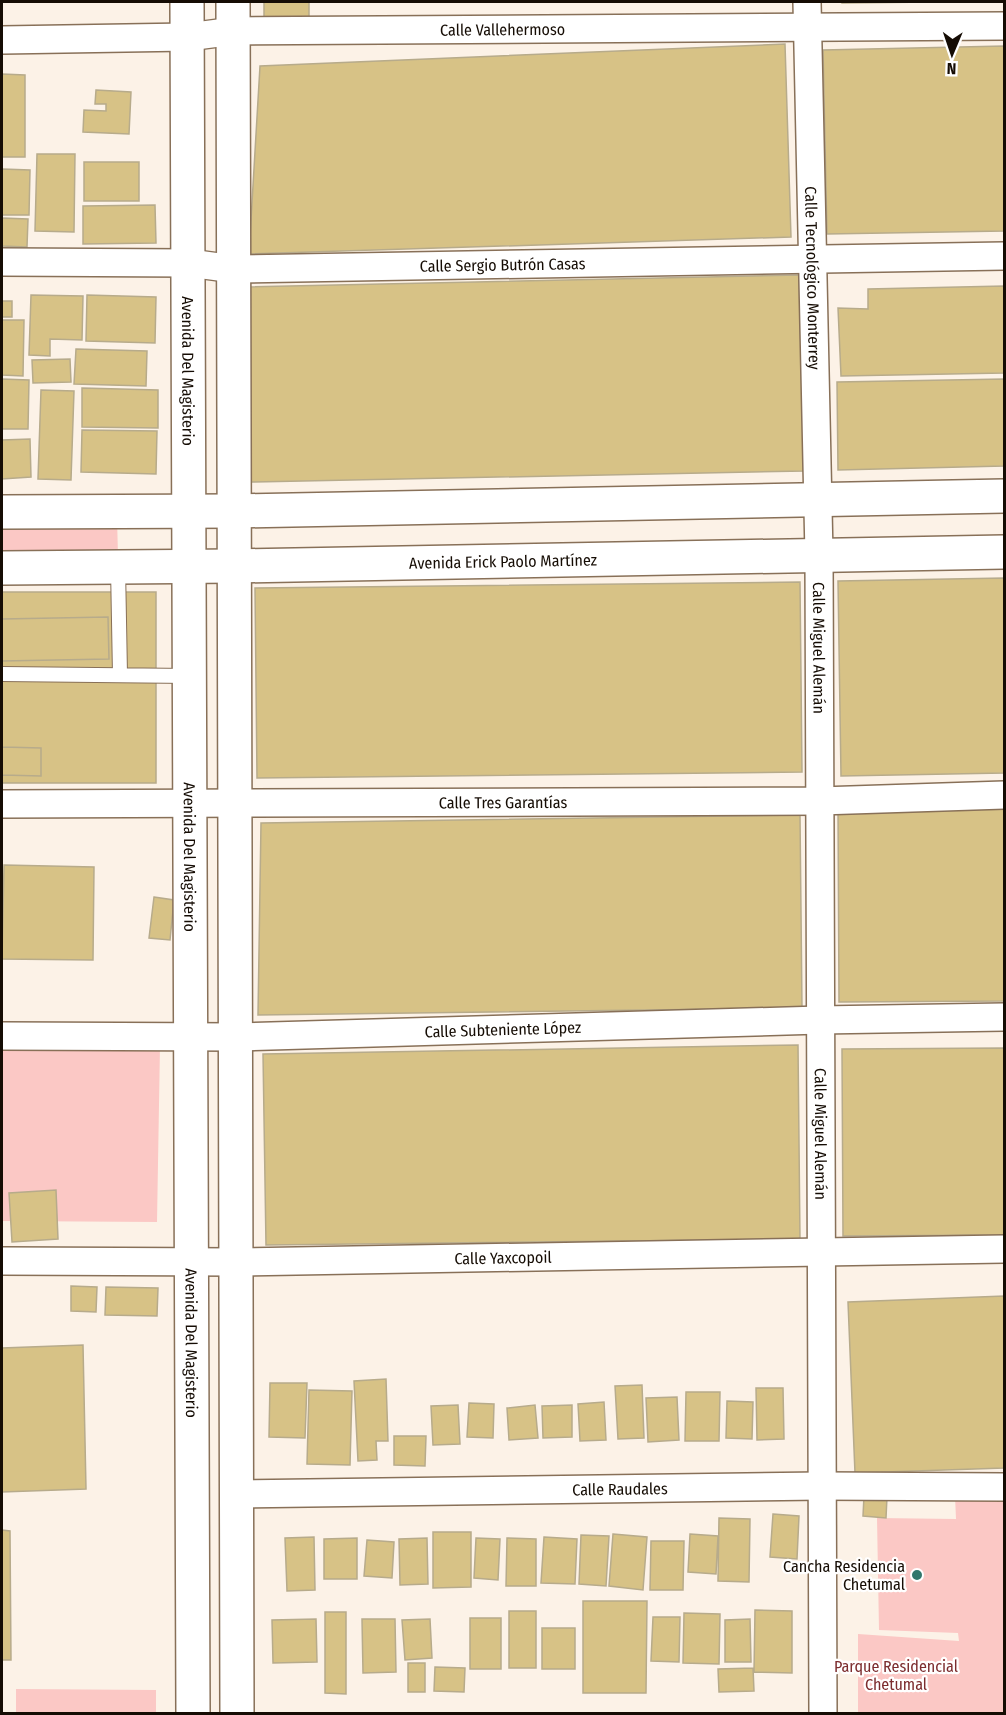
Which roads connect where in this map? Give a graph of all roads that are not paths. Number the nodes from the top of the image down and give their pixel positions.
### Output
1 (187, 2) edge
2 (807, 14) edge
3 (234, 16) edge
4 (1005, 26) edge
5 (188, 37) junction
6 (2, 40) edge
7 (1005, 256) edge
8 (813, 259) junction
9 (2, 262) edge
10 (189, 263) junction
11 (234, 269) junction
12 (1005, 496) edge
13 (817, 500) junction
14 (189, 511) junction
15 (235, 511) junction
16 (2, 512) edge
17 (1005, 552) edge
18 (819, 555) junction
19 (235, 566) junction
20 (118, 567) junction
21 (189, 567) junction
22 (2, 568) edge
23 (2, 674) edge
24 (120, 675) junction
25 (190, 676) junction
26 (1005, 795) edge
27 (820, 801) junction
28 (236, 802) junction
29 (190, 803) junction
30 (2, 804) edge
31 (1005, 1017) edge
32 (820, 1020) junction
33 (2, 1036) edge
34 (191, 1037) junction
35 (236, 1037) junction
36 (1005, 1250) edge
37 (821, 1251) junction
38 (2, 1261) edge
39 (191, 1261) junction
40 (236, 1262) junction
41 (821, 1486) junction
42 (1005, 1487) edge
43 (236, 1494) junction
44 (193, 1713) edge
45 (237, 1713) edge
46 (823, 1713) edge

1 - 5 street, Avenida Del Magisterio
2 - 3 street, Calle Vallehermoso
2 - 4 street, Calle Vallehermoso
2 - 8 street, Calle Tecnológico Monterrey
3 - 5 street, Calle Vallehermoso
3 - 11 street
5 - 6 street, Calle Vallehermoso
5 - 10 street, Avenida Del Magisterio
7 - 8 street, Calle Sergio Butrón Casas
8 - 11 street, Calle Sergio Butrón Casas
8 - 13 street, Calle Tecnológico Monterrey
9 - 10 street, Calle Sergio Butrón Casas
10 - 11 street, Calle Sergio Butrón Casas
10 - 14 street, Avenida Del Magisterio
11 - 15 street
12 - 13 street
13 - 15 street
13 - 18 street, Calle Tecnológico Monterrey
14 - 15 street
14 - 16 street
14 - 21 street, Avenida Del Magisterio
15 - 19 street
17 - 18 street, Avenida Erick Paolo Martínez
18 - 19 street, Avenida Erick Paolo Martínez
18 - 27 street, Calle Miguel Alemán
19 - 21 street, Avenida Erick Paolo Martínez
19 - 28 street
20 - 21 street, Avenida Erick Paolo Martínez
20 - 22 street, Avenida Erick Paolo Martínez
20 - 24 lane
21 - 25 street, Avenida Del Magisterio
23 - 24 lane
24 - 25 lane
25 - 29 street, Avenida Del Magisterio
26 - 27 street, Calle Tres Garantías
27 - 28 street, Calle Tres Garantías
27 - 32 street, Calle Miguel Alemán
28 - 29 street, Calle Tres Garantías
28 - 35 street
29 - 30 street, Calle Tres Garantías
29 - 34 street, Avenida Del Magisterio
31 - 32 street, Calle Subteniente López
32 - 35 street, Calle Subteniente López
32 - 37 street, Calle Miguel Alemán
33 - 34 street, Calle Subteniente López
34 - 35 street, Calle Subteniente López
34 - 39 street, Avenida Del Magisterio
35 - 40 street
36 - 37 street, Calle Yaxcopoil
37 - 40 street, Calle Yaxcopoil
37 - 41 street, Calle Miguel Alemán
38 - 39 street, Calle Yaxcopoil
39 - 40 street, Calle Yaxcopoil
39 - 44 street, Avenida Del Magisterio
40 - 43 street
41 - 42 street, Calle Raudales
41 - 43 street, Calle Raudales
41 - 46 street, Calle Miguel Alemán
43 - 45 street

